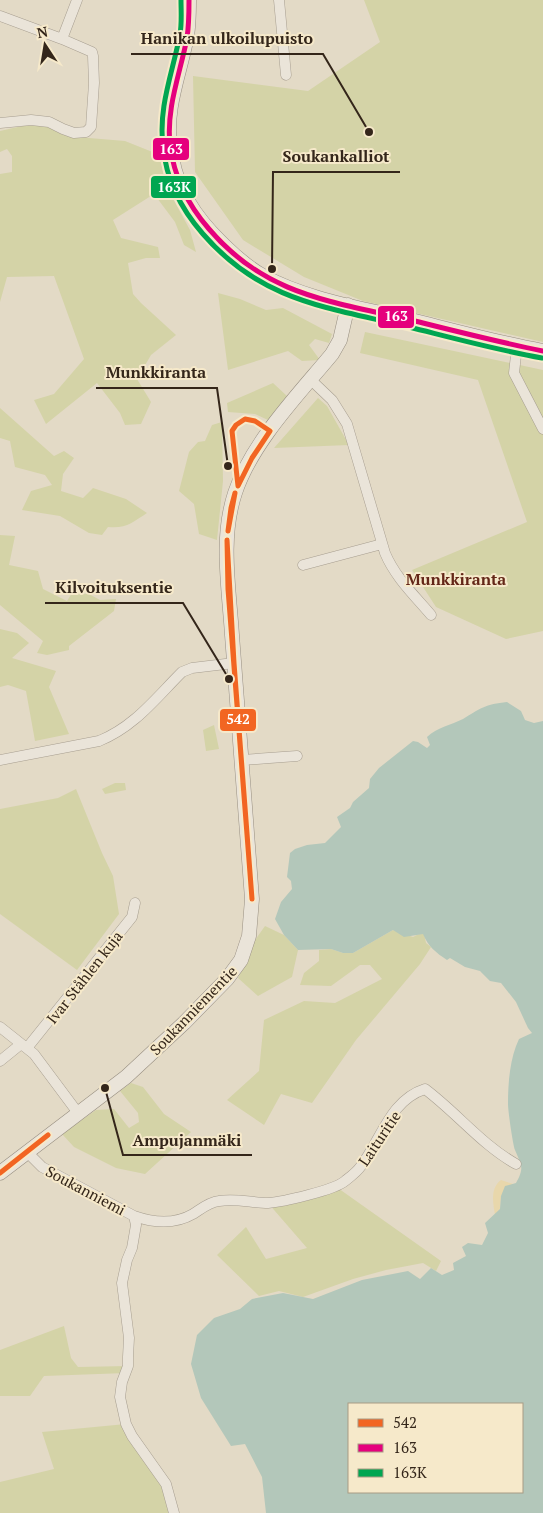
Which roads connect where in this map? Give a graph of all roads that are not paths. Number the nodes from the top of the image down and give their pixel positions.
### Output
1 (77, 0) edge
2 (189, 0) edge
3 (279, 0) edge
4 (0, 16) edge
5 (62, 39) junction
6 (286, 74) dead end
7 (0, 123) edge
8 (348, 305) junction
9 (517, 346) junction
10 (543, 351) edge
11 (311, 380) junction
12 (543, 429) edge
13 (382, 544) junction
14 (303, 565) dead end
15 (431, 615) dead end
16 (234, 663) junction
17 (297, 756) dead end
18 (0, 760) edge
19 (242, 760) junction
20 (135, 903) dead end
21 (0, 1027) edge
22 (24, 1046) junction
23 (0, 1061) edge
24 (78, 1113) junction
25 (27, 1152) junction
26 (516, 1164) dead end
27 (0, 1173) edge
28 (134, 1216) junction
29 (174, 1513) edge

1 - 5 street
2 - 8 street
3 - 6 street
4 - 5 street
5 - 7 street
8 - 9 street
8 - 11 street, Soukanniementie
9 - 10 street
9 - 12 street
11 - 13 street
11 - 16 street, Soukanniementie
13 - 14 street
13 - 15 street
16 - 18 street
16 - 19 street, Soukanniementie
17 - 19 street
19 - 24 street, Soukanniementie
20 - 22 street, Ivar Ståhlen kuja
21 - 22 street
22 - 23 street, Ivar Ståhlen kuja
22 - 24 street
24 - 25 street, Soukanniementie
25 - 27 street, Soukanniementie
25 - 28 street, Soukanniemi
26 - 28 street, Laituritie
28 - 29 street, Soukanniemi

